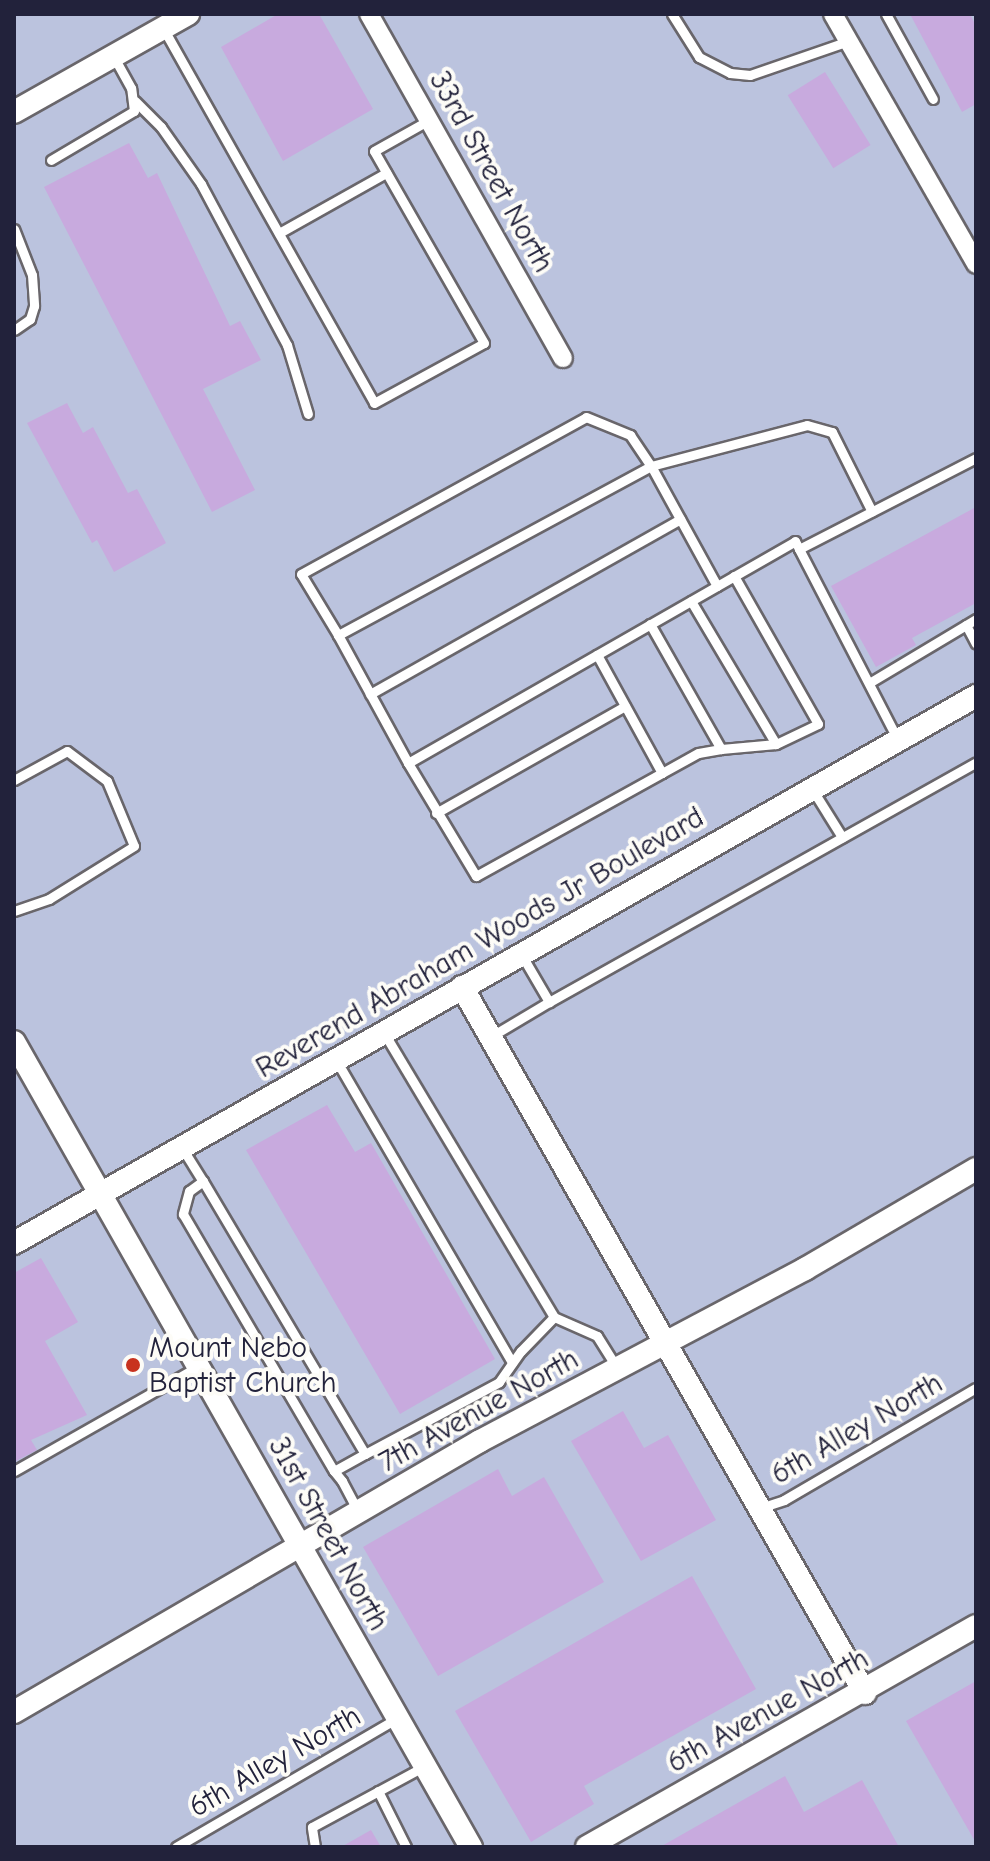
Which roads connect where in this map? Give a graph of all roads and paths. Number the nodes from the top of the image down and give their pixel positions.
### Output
1 (188, 14) edge
2 (369, 14) edge
3 (672, 14) edge
4 (833, 14) edge
5 (886, 14) edge
6 (163, 28) junction
7 (849, 41) junction
8 (113, 56) junction
9 (933, 99) dead end
10 (135, 101) junction
11 (14, 112) edge
12 (429, 120) junction
13 (51, 160) dead end
14 (386, 173) junction
15 (14, 229) edge
16 (279, 233) junction
17 (976, 264) edge
18 (14, 330) edge
19 (563, 358) dead end
20 (308, 414) dead end
21 (976, 458) edge
22 (651, 466) junction
23 (872, 512) junction
24 (680, 519) junction
25 (799, 549) junction
26 (734, 576) junction
27 (717, 586) junction
28 (691, 601) junction
29 (976, 619) edge
30 (650, 624) junction
31 (966, 625) junction
32 (338, 635) junction
33 (976, 644) edge
34 (597, 655) junction
35 (869, 683) junction
36 (370, 694) junction
37 (976, 696) edge
38 (625, 706) junction
39 (898, 740) junction
40 (776, 744) junction
41 (721, 749) junction
42 (976, 762) edge
43 (408, 763) junction
44 (662, 773) junction
45 (14, 780) edge
46 (812, 789) junction
47 (436, 813) junction
48 (842, 837) junction
49 (14, 911) edge
50 (521, 954) junction
51 (462, 987) junction
52 (549, 1002) junction
53 (384, 1032) junction
54 (490, 1037) junction
55 (14, 1042) edge
56 (336, 1060) junction
57 (182, 1148) junction
58 (976, 1169) edge
59 (203, 1181) junction
60 (101, 1194) junction
61 (14, 1243) edge
62 (554, 1317) junction
63 (666, 1345) junction
64 (512, 1363) junction
65 (199, 1366) junction
66 (618, 1369) junction
67 (976, 1388) edge
68 (365, 1454) junction
69 (14, 1471) edge
70 (334, 1471) junction
71 (760, 1508) junction
72 (358, 1511) junction
73 (301, 1547) junction
74 (976, 1626) edge
75 (865, 1693) junction
76 (14, 1712) edge
77 (398, 1718) junction
78 (425, 1766) junction
79 (378, 1791) junction
80 (176, 1847) edge
81 (315, 1847) edge
82 (406, 1847) edge
83 (471, 1847) edge
84 (587, 1847) edge

1 - 6 street
2 - 12 street, 33rd Street North
3 - 7 lane
4 - 7 street
5 - 9 lane
6 - 8 street
6 - 16 lane
7 - 17 street
8 - 10 lane
8 - 11 street
10 - 13 lane
10 - 20 lane
12 - 14 lane
12 - 19 street, 33rd Street North
14 - 16 lane
14 - 16 lane
15 - 18 lane
21 - 23 lane
22 - 23 lane
22 - 24 lane
22 - 32 lane
22 - 32 lane
23 - 25 lane
24 - 27 lane
24 - 36 lane
25 - 26 lane
25 - 35 lane
26 - 27 lane
26 - 40 lane
27 - 28 lane
28 - 30 lane
28 - 40 lane
29 - 31 lane
30 - 34 lane
30 - 41 lane
31 - 33 lane
31 - 35 lane
32 - 36 lane
34 - 38 lane
34 - 43 lane
35 - 39 lane
36 - 43 lane
37 - 39 street, Reverend Abraham Woods Jr Boulevard
38 - 44 lane
38 - 47 lane
39 - 46 street, Reverend Abraham Woods Jr Boulevard
40 - 41 lane
41 - 44 lane
42 - 48 lane
43 - 47 lane
44 - 47 lane
45 - 49 lane
46 - 48 lane
46 - 50 street, Reverend Abraham Woods Jr Boulevard
48 - 52 lane
50 - 51 street, Reverend Abraham Woods Jr Boulevard
50 - 52 lane
51 - 53 street, Reverend Abraham Woods Jr Boulevard
51 - 54 street
52 - 54 lane
53 - 56 street, Reverend Abraham Woods Jr Boulevard
53 - 62 lane
54 - 63 street
55 - 60 street, 31st Street North
56 - 57 street, Reverend Abraham Woods Jr Boulevard
56 - 64 lane
57 - 59 lane
57 - 60 street, Reverend Abraham Woods Jr Boulevard
58 - 63 street, 7th Avenue North
59 - 68 lane
59 - 70 lane
60 - 61 street, Reverend Abraham Woods Jr Boulevard
60 - 65 street, 31st Street North
62 - 64 lane
62 - 66 lane
63 - 66 street, 7th Avenue North
63 - 71 street
64 - 68 lane
65 - 69 lane
65 - 73 street, 31st Street North
66 - 72 street, 7th Avenue North
67 - 71 lane, 6th Alley North
68 - 70 lane
70 - 72 lane
71 - 75 street
72 - 73 street, 7th Avenue North
73 - 76 street, 7th Avenue North
73 - 77 street, 31st Street North
74 - 75 street, 6th Avenue North
75 - 84 street, 6th Avenue North
77 - 78 street, 31st Street North
77 - 80 lane, 6th Alley North
78 - 79 lane
78 - 83 street, 31st Street North
79 - 81 lane
79 - 82 lane

